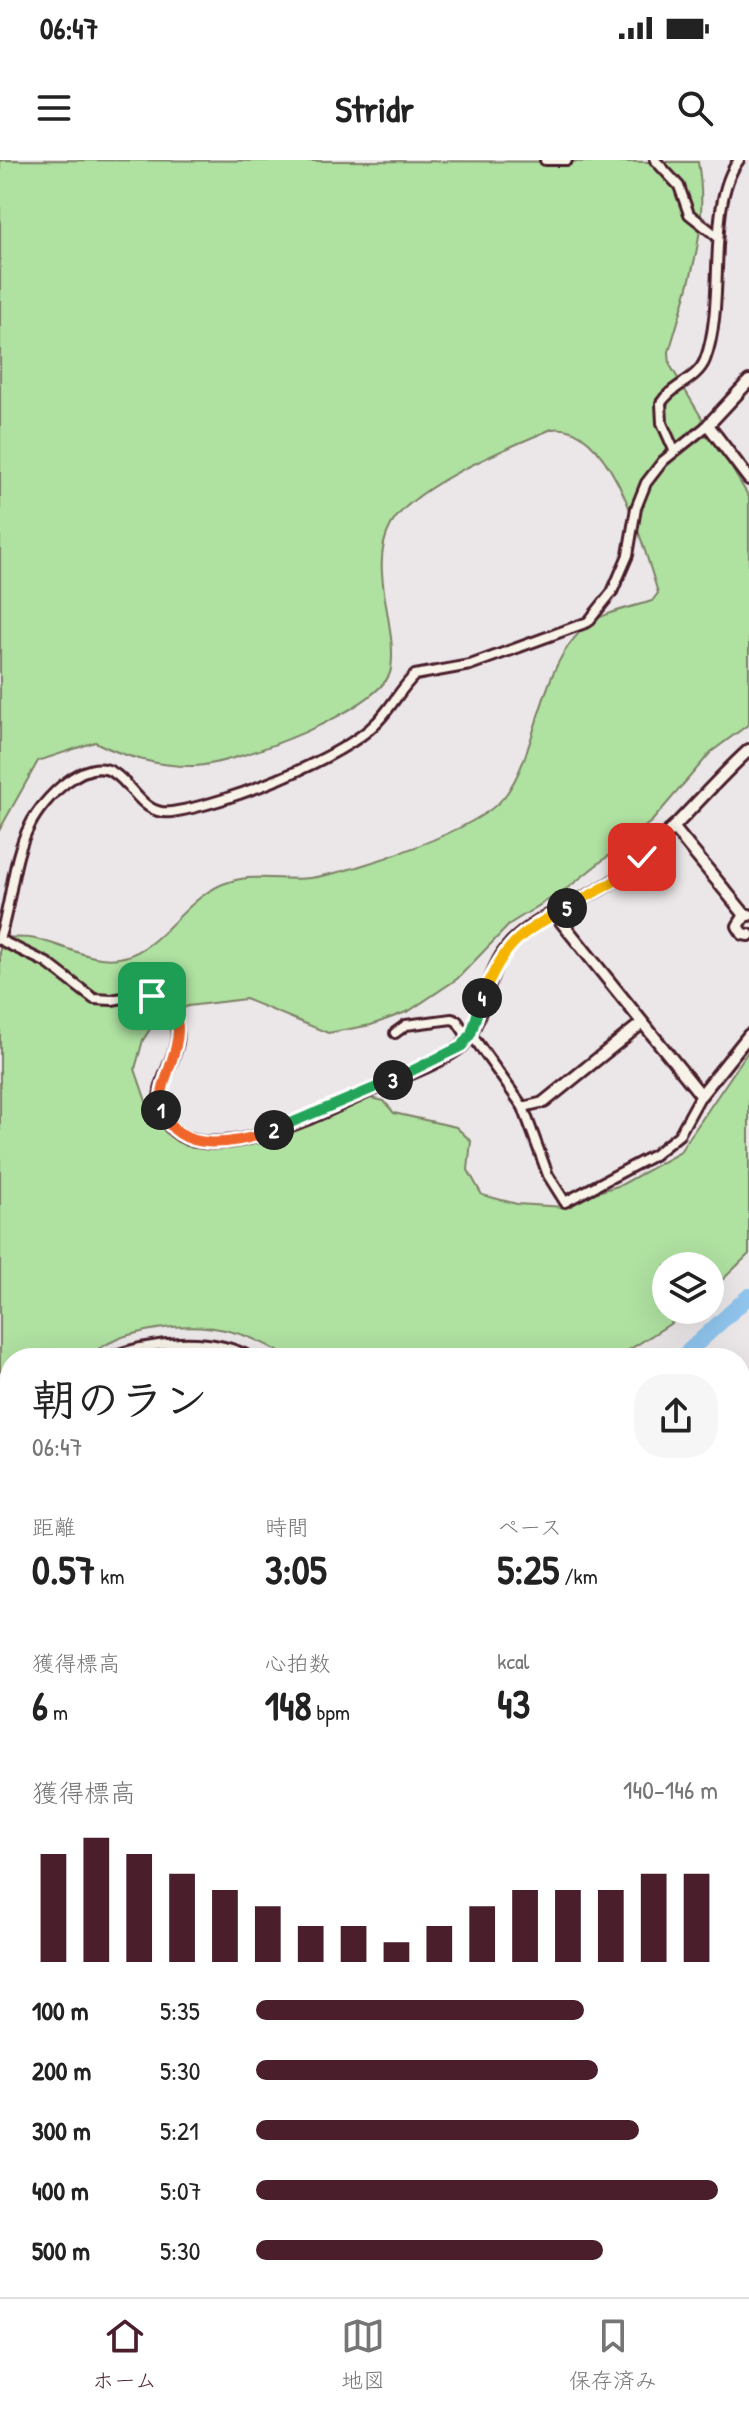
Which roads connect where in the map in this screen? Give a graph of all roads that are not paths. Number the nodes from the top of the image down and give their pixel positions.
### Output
1 (545, 160) edge
2 (567, 160) edge
3 (655, 160) edge
4 (739, 160) edge
5 (718, 237) junction
6 (749, 381) edge
7 (708, 425) junction
8 (674, 450) junction
9 (749, 479) edge
10 (749, 750) edge
11 (673, 827) junction
12 (555, 914) junction
13 (747, 915) edge
14 (749, 935) edge
15 (0, 938) edge
16 (167, 1005) joint
17 (642, 1023) junction
18 (395, 1033) dead end
19 (749, 1035) edge
20 (470, 1037) junction
21 (701, 1095) junction
22 (544, 1102) joint
23 (523, 1107) junction
24 (149, 1348) edge
25 (233, 1348) edge

1 - 2 street
3 - 5 street
4 - 5 street
5 - 8 street
6 - 7 street
7 - 8 street
7 - 9 street
8 - 15 street
10 - 11 street
11 - 12 street
11 - 13 street
12 - 17 street
12 - 20 street
13 - 14 street
15 - 16 street
16 - 20 street
17 - 21 street
17 - 22 street
18 - 20 street
19 - 21 street
20 - 23 street
21 - 23 street
22 - 23 street
24 - 25 street

